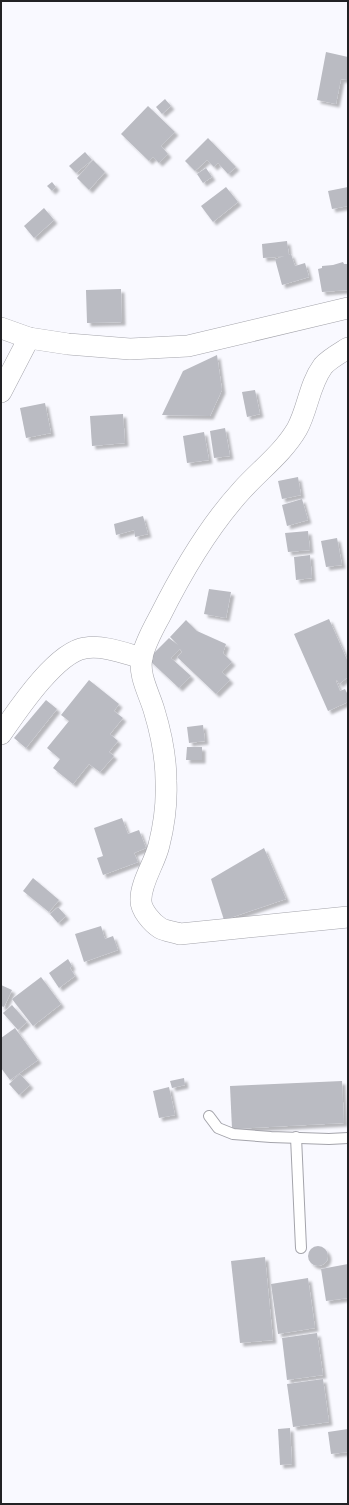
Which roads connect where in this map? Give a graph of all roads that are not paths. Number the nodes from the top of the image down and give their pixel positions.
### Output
1 (348, 308) edge
2 (1, 328) edge
3 (29, 338) junction
4 (348, 348) edge
5 (1, 392) edge
6 (142, 658) junction
7 (1, 734) edge
8 (348, 917) edge
9 (209, 1116) dead end
10 (296, 1137) junction
11 (348, 1138) edge
12 (301, 1248) dead end

1 - 3 street
2 - 3 street
3 - 5 street
4 - 6 street
6 - 7 street
6 - 8 street
9 - 10 lane
10 - 11 lane
10 - 12 lane

